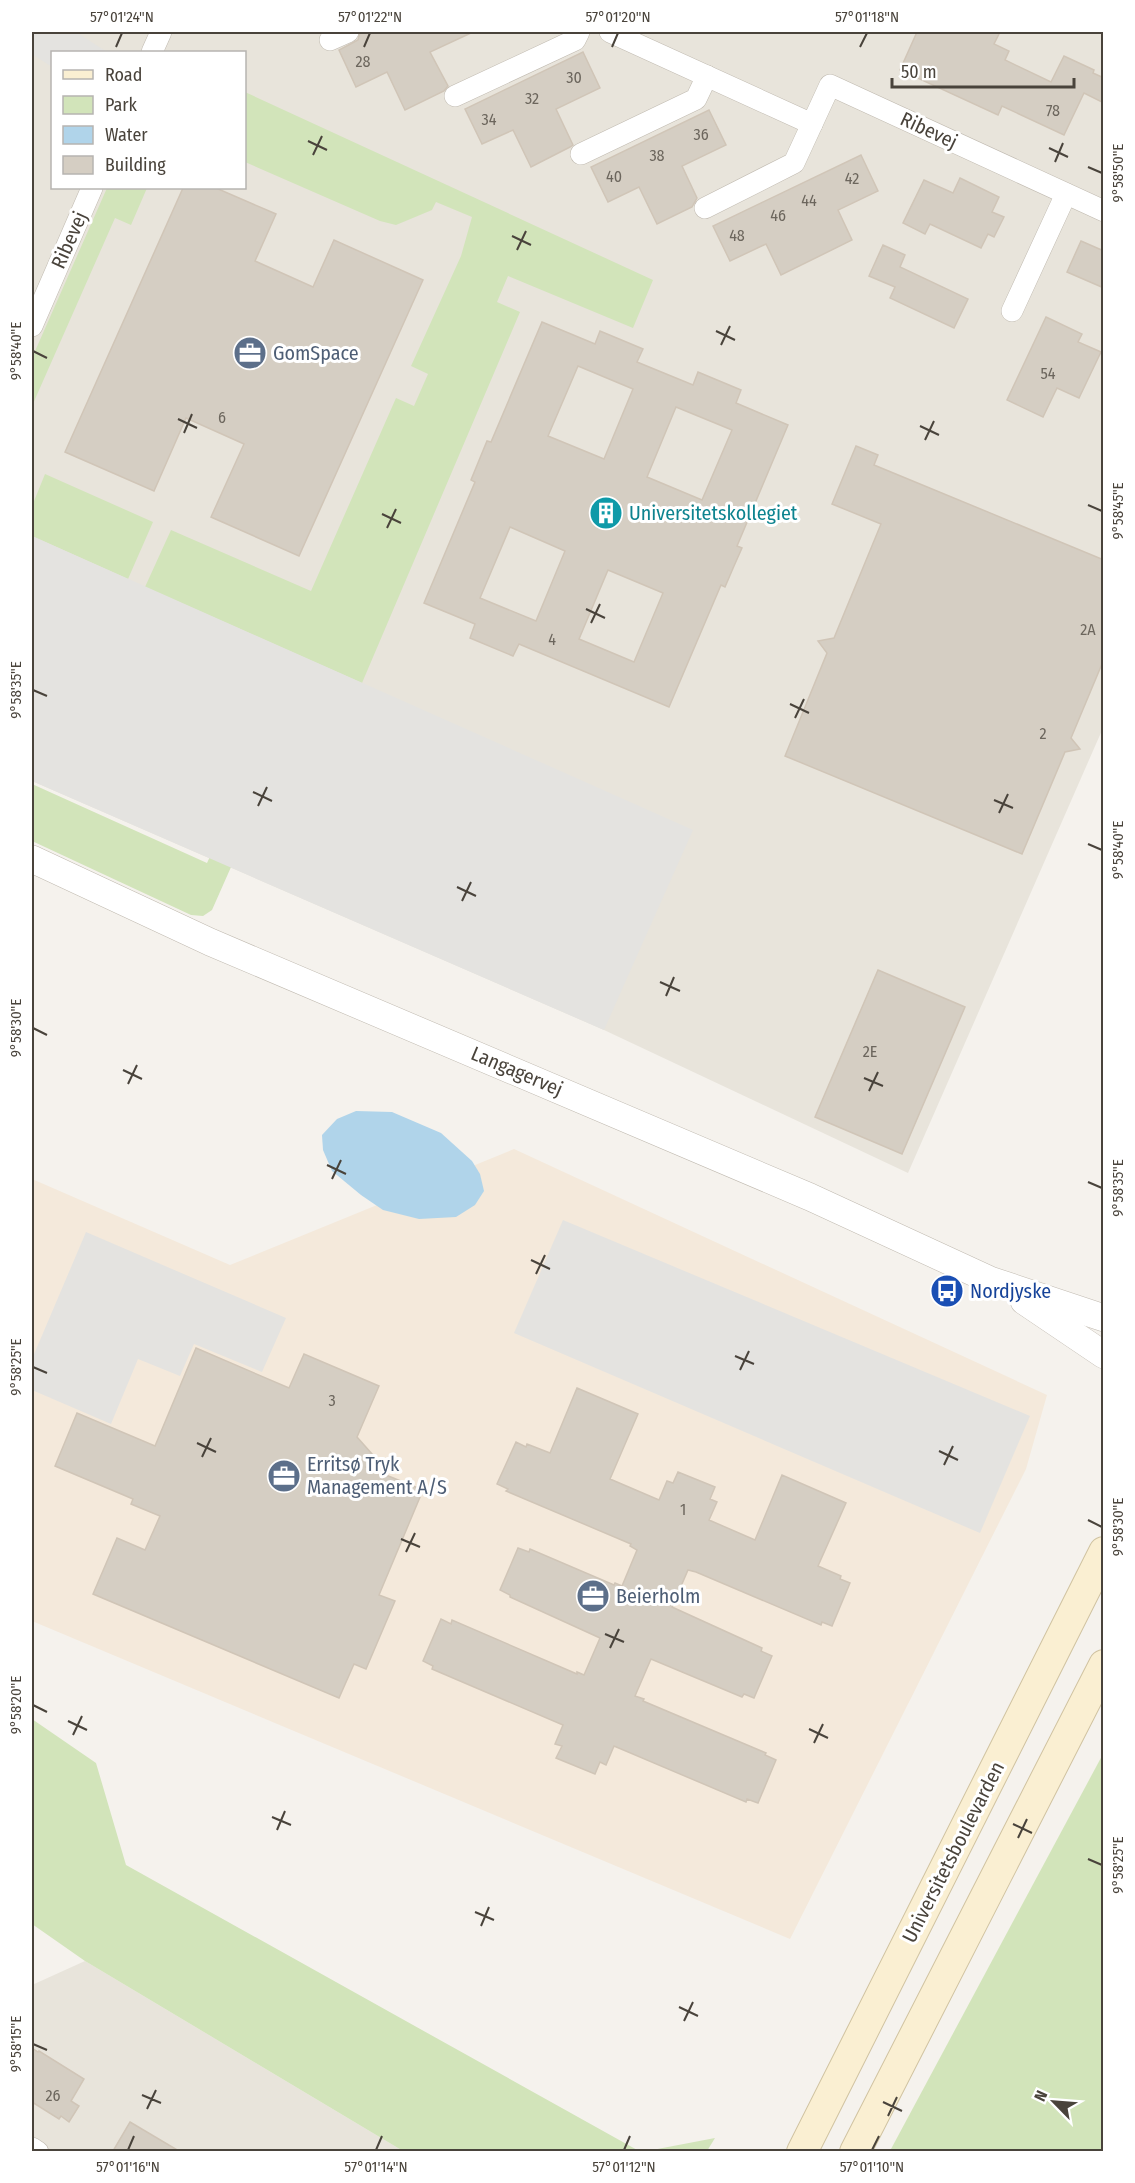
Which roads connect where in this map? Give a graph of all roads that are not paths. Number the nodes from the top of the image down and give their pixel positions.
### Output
1 (161, 32) edge
2 (579, 32) edge
3 (610, 32) edge
4 (635, 36) edge
5 (152, 51) edge
6 (707, 76) junction
7 (455, 96) dead end
8 (812, 124) junction
9 (581, 154) dead end
10 (92, 189) edge
11 (1066, 194) junction
12 (705, 208) dead end
13 (1104, 212) edge
14 (1012, 311) dead end
15 (32, 326) edge
16 (35, 862) edge
17 (990, 1280) junction
18 (1104, 1318) edge
19 (1104, 1355) edge
20 (1104, 1552) edge
21 (1104, 1665) edge
22 (32, 2148) edge
23 (38, 2151) edge
24 (802, 2151) edge
25 (855, 2151) edge

1 - 5 street
2 - 7 street
3 - 4 street
4 - 6 street
6 - 8 street
6 - 9 street
8 - 11 street, Ribevej
8 - 12 street, Ribevej
10 - 15 street, Ribevej
11 - 13 street, Ribevej
11 - 14 street
16 - 17 street, Langagervej
17 - 18 street, Langagervej
17 - 19 street, Langagervej
20 - 24 main road, Universitetsboulevarden
21 - 25 main road
22 - 23 street

